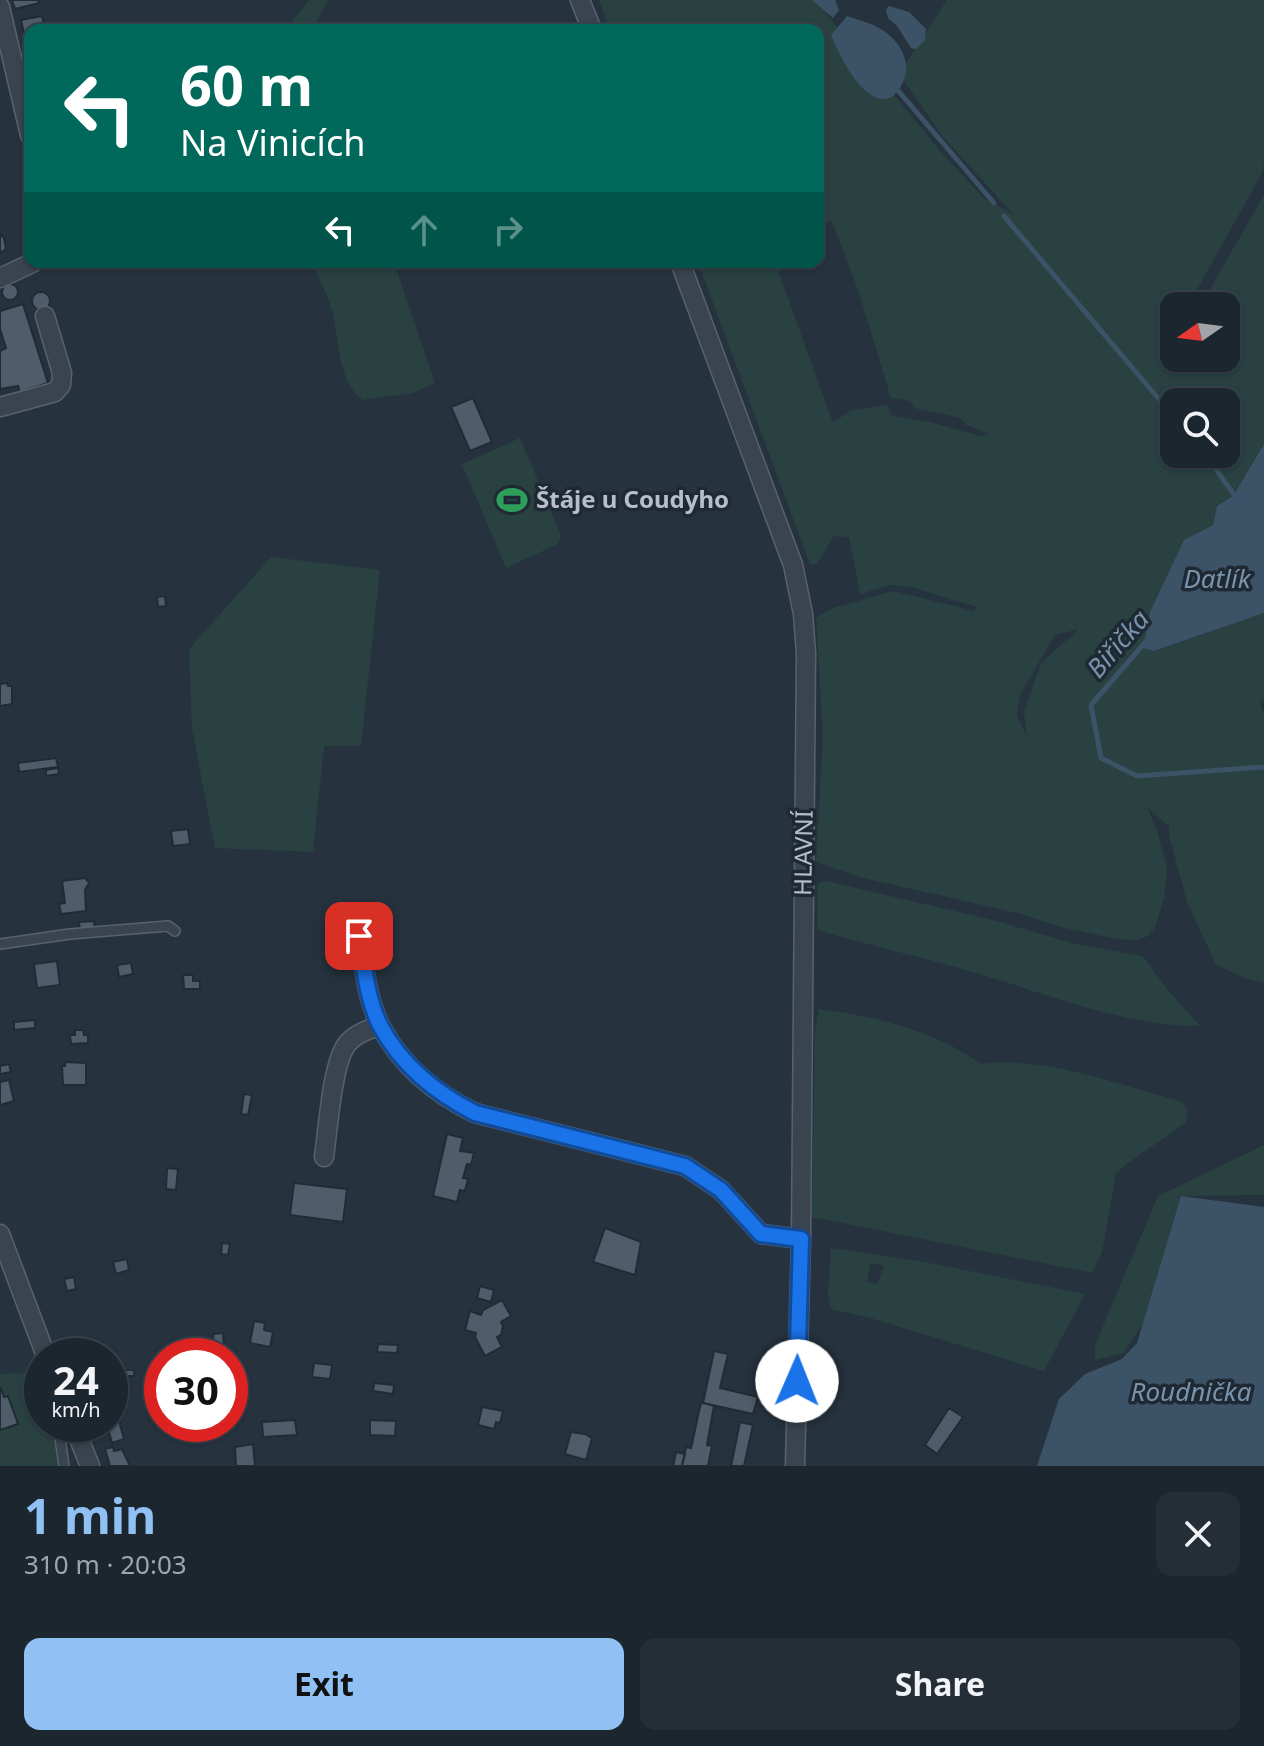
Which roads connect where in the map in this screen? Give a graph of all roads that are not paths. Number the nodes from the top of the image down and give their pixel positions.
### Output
1 (580, 0) edge
2 (0, 7) edge
3 (590, 24) edge
4 (24, 109) edge
5 (24, 267) edge
6 (682, 268) edge
7 (0, 278) edge
8 (45, 316) dead end
9 (0, 407) edge
10 (173, 927) dead end
11 (359, 936) dead end
12 (0, 944) edge
13 (380, 1026) junction
14 (324, 1157) dead end
15 (0, 1234) edge
16 (801, 1239) junction
17 (39, 1338) edge
18 (61, 1442) edge
19 (80, 1442) edge
20 (64, 1466) edge
21 (90, 1466) edge
22 (795, 1466) edge

1 - 3 street
2 - 4 street
5 - 7 street
6 - 16 street, HLAVNÍ
8 - 9 street
10 - 12 lane
11 - 13 street
13 - 14 street
13 - 16 street
15 - 17 street
16 - 22 street, HLAVNÍ
18 - 20 lane
19 - 21 street

